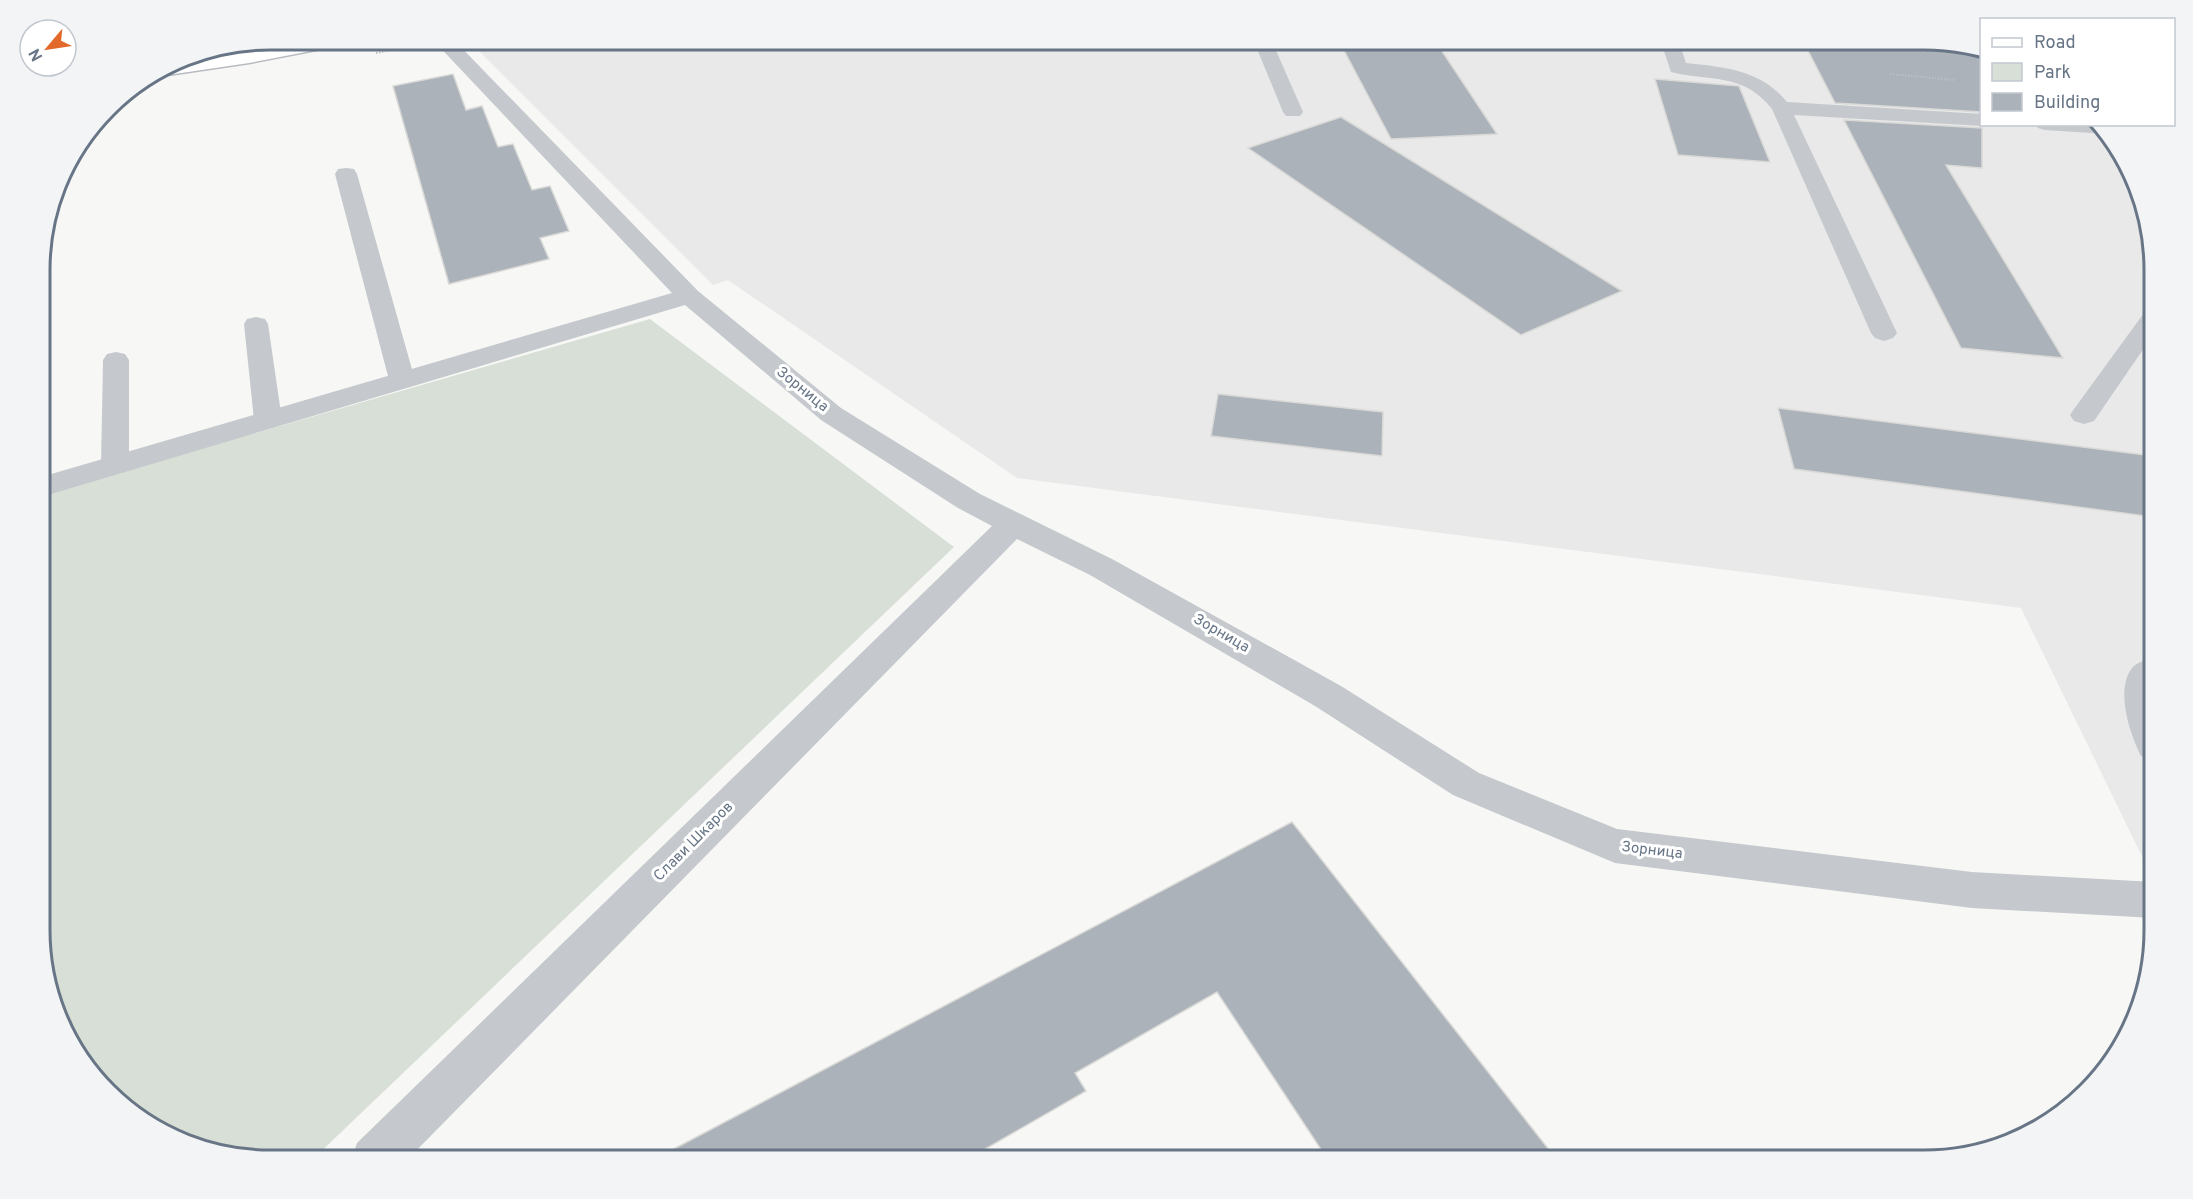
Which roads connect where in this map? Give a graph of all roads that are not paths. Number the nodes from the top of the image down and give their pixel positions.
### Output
1 (285, 50) edge
2 (453, 50) edge
3 (1267, 50) edge
4 (1673, 50) edge
5 (187, 65) edge
6 (1781, 108) junction
7 (1293, 112) dead end
8 (1980, 120) edge
9 (2068, 126) edge
10 (2092, 128) edge
11 (346, 174) dead end
12 (688, 296) junction
13 (256, 324) dead end
14 (2144, 332) edge
15 (1884, 333) dead end
16 (116, 360) dead end
17 (402, 380) junction
18 (2084, 415) dead end
19 (268, 420) junction
20 (115, 465) junction
21 (50, 484) edge
22 (1013, 524) junction
23 (2144, 689) edge
24 (2144, 718) edge
25 (2144, 899) edge
26 (384, 1150) edge

1 - 5 main road
2 - 12 street, Зорница
3 - 7 lane
4 - 6 lane
6 - 8 lane
6 - 15 lane
9 - 10 lane
11 - 17 lane
12 - 17 street
12 - 22 street, Зорница
13 - 19 lane
14 - 18 lane
16 - 20 lane
17 - 19 street
19 - 20 street
20 - 21 street
22 - 25 street, Зорница
22 - 26 street, Слави Шкаров
23 - 24 street

